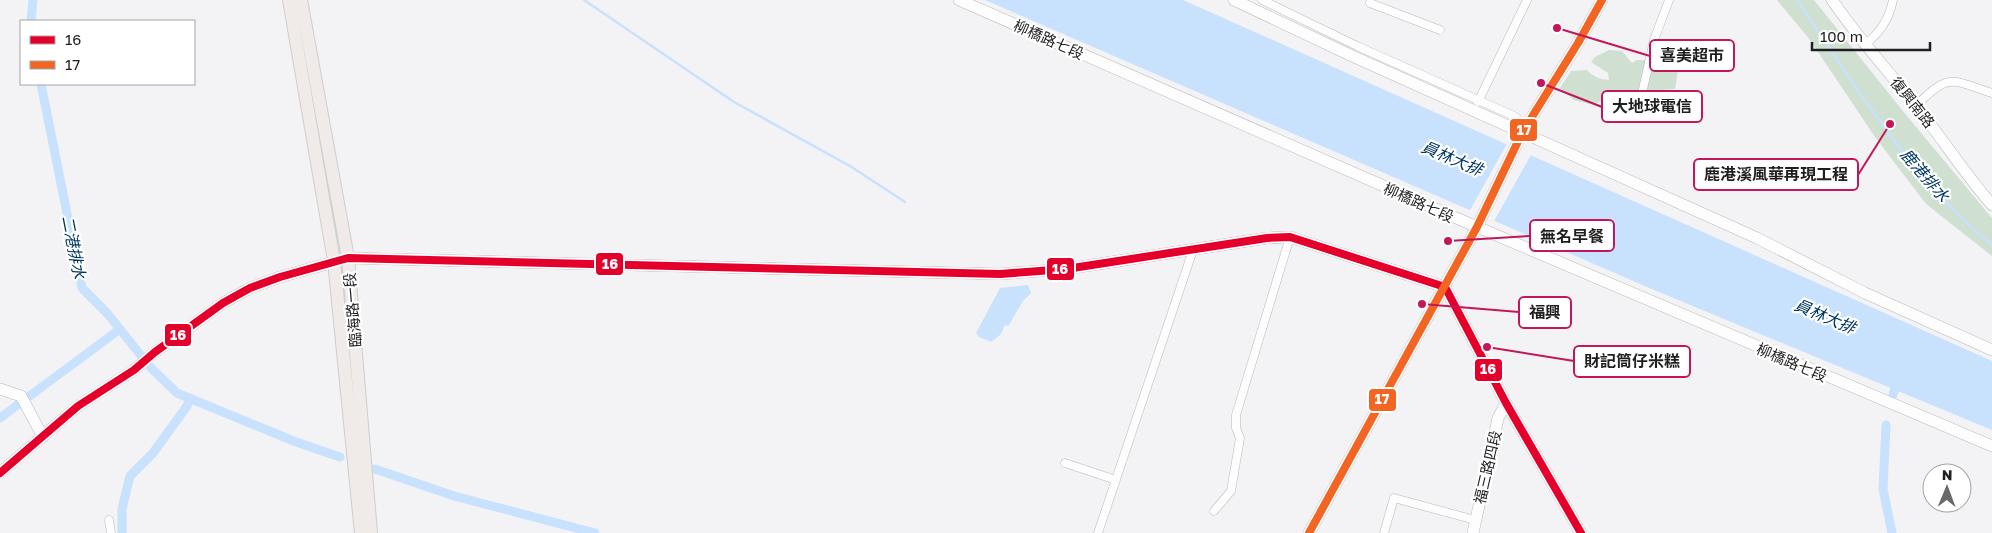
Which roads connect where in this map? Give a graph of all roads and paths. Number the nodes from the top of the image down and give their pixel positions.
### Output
1 (289, 0) edge
2 (300, 0) edge
3 (959, 0) edge
4 (1234, 0) edge
5 (1262, 0) edge
6 (1527, 0) edge
7 (1602, 0) edge
8 (1669, 0) edge
9 (1832, 0) edge
10 (1893, 0) edge
11 (1370, 3) dead end
12 (1440, 30) dead end
13 (1865, 45) junction
14 (1992, 93) edge
15 (1659, 96) dead end
16 (1478, 102) junction
17 (1916, 106) junction
18 (1522, 133) junction
19 (1992, 205) edge
20 (1479, 222) junction
21 (1290, 237) junction
22 (1193, 250) junction
23 (348, 258) junction
24 (334, 261) junction
25 (1444, 287) junction
26 (1992, 350) edge
27 (0, 389) edge
28 (1506, 403) junction
29 (43, 437) junction
30 (1992, 446) edge
31 (1065, 463) dead end
32 (0, 474) edge
33 (1116, 480) junction
34 (1214, 511) dead end
35 (109, 520) dead end
36 (1475, 520) junction
37 (111, 533) edge
38 (361, 533) edge
39 (371, 533) edge
40 (1098, 533) edge
41 (1309, 533) edge
42 (1384, 533) edge
43 (1473, 533) edge
44 (1581, 533) edge

1 - 24 main road, 臨海路一段
2 - 23 main road, 臨海路一段
3 - 20 street, 柳橋路七段
4 - 18 street
5 - 16 street
6 - 16 street
7 - 18 street
8 - 15 street
9 - 13 street, 復興南路
10 - 13 street
11 - 12 street
13 - 17 street, 復興南路
14 - 17 street
16 - 18 street
17 - 19 street, 復興南路
18 - 20 street
18 - 26 street
20 - 25 street
20 - 30 street, 柳橋路七段
21 - 22 street
21 - 25 street
21 - 34 street
22 - 23 street
22 - 33 street
23 - 24 street
23 - 39 main road, 臨海路一段
24 - 29 street
24 - 38 main road, 臨海路一段
25 - 28 street
25 - 41 street
27 - 29 street
28 - 36 street, 福三路四段
28 - 44 street
29 - 32 street
31 - 33 street
33 - 40 street
35 - 37 street
36 - 42 street
36 - 43 street, 福三路四段

